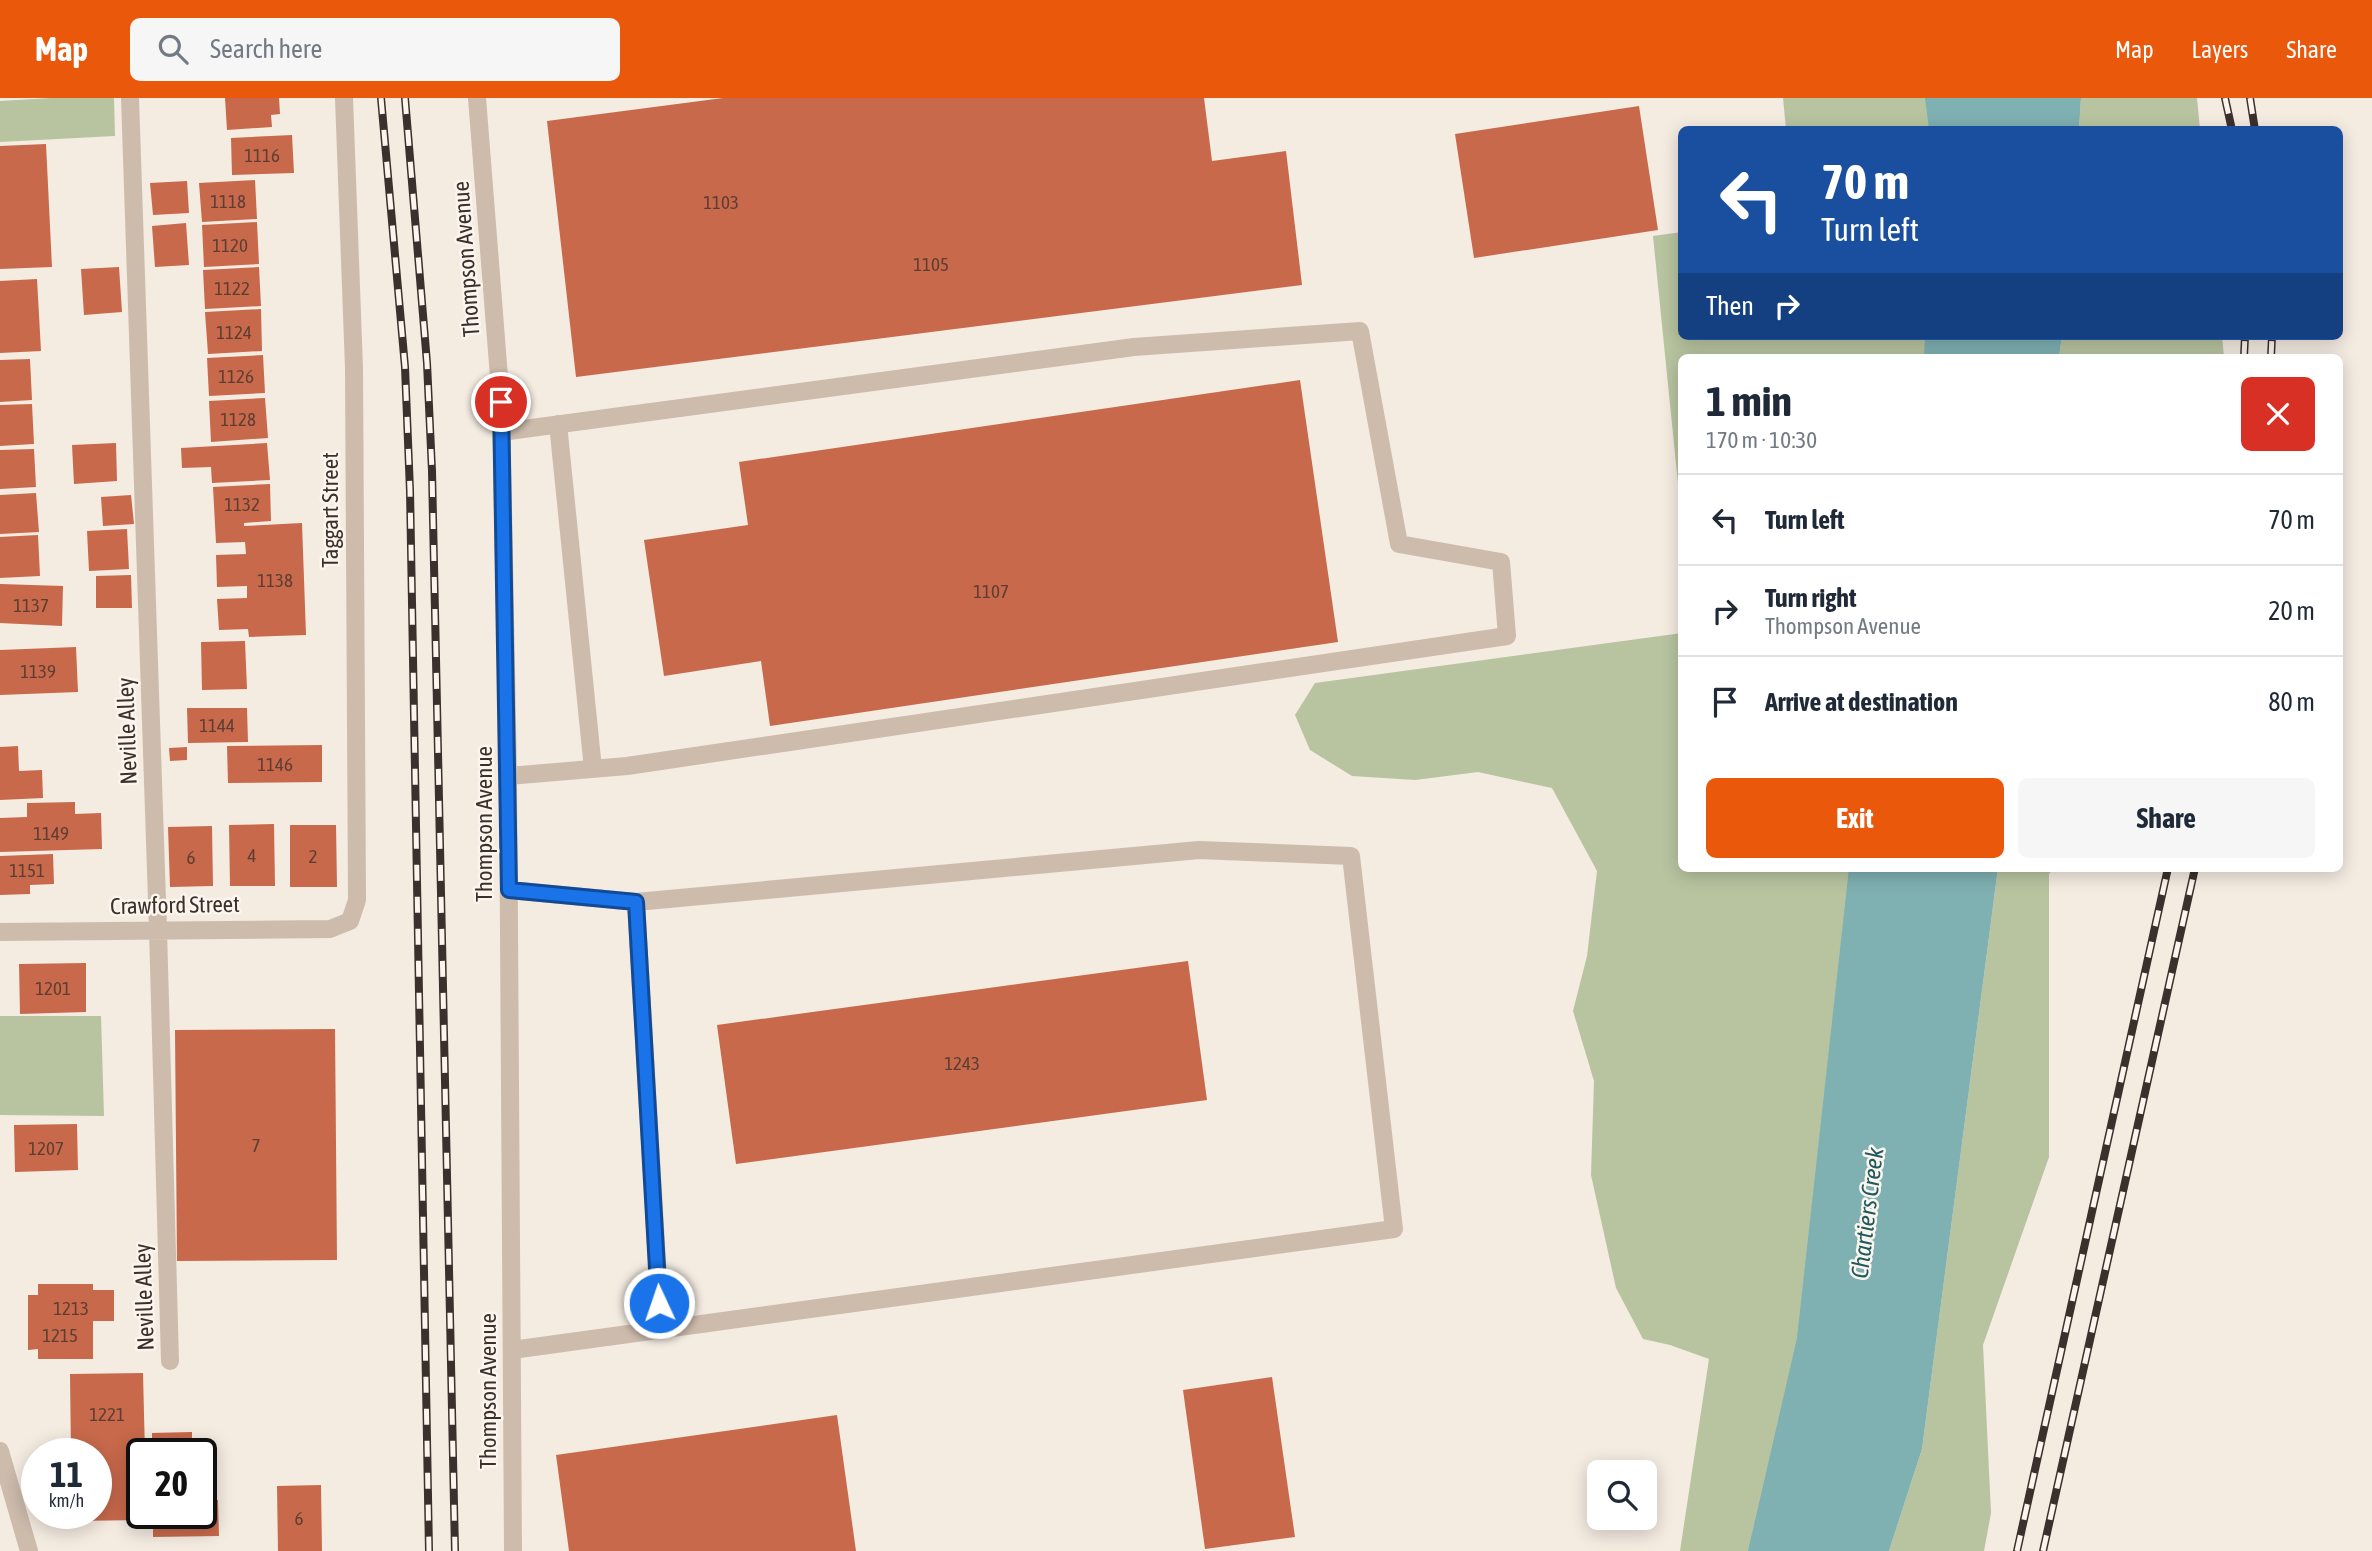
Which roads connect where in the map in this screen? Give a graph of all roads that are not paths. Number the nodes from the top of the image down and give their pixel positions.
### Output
1 (130, 98) edge
2 (344, 98) edge
3 (477, 98) edge
4 (558, 424) junction
5 (502, 432) junction
6 (593, 769) junction
7 (508, 776) junction
8 (509, 890) junction
9 (636, 902) junction
10 (350, 920) joint
11 (159, 930) junction
12 (0, 932) edge
13 (661, 1329) junction
14 (512, 1350) junction
15 (170, 1362) dead end
16 (0, 1451) edge
17 (29, 1551) edge
18 (513, 1551) edge

1 - 11 street, Neville Alley
2 - 10 street, Taggart Street
3 - 5 street, Thompson Avenue
4 - 5 street
4 - 6 street
4 - 6 street
5 - 7 street, Thompson Avenue
6 - 7 street
7 - 8 street, Thompson Avenue
8 - 9 street
8 - 14 street, Thompson Avenue
9 - 13 street
9 - 13 street
10 - 11 street, Crawford Street
11 - 12 street, Crawford Street
11 - 15 street, Neville Alley
13 - 14 street
14 - 18 street, Thompson Avenue
16 - 17 street

